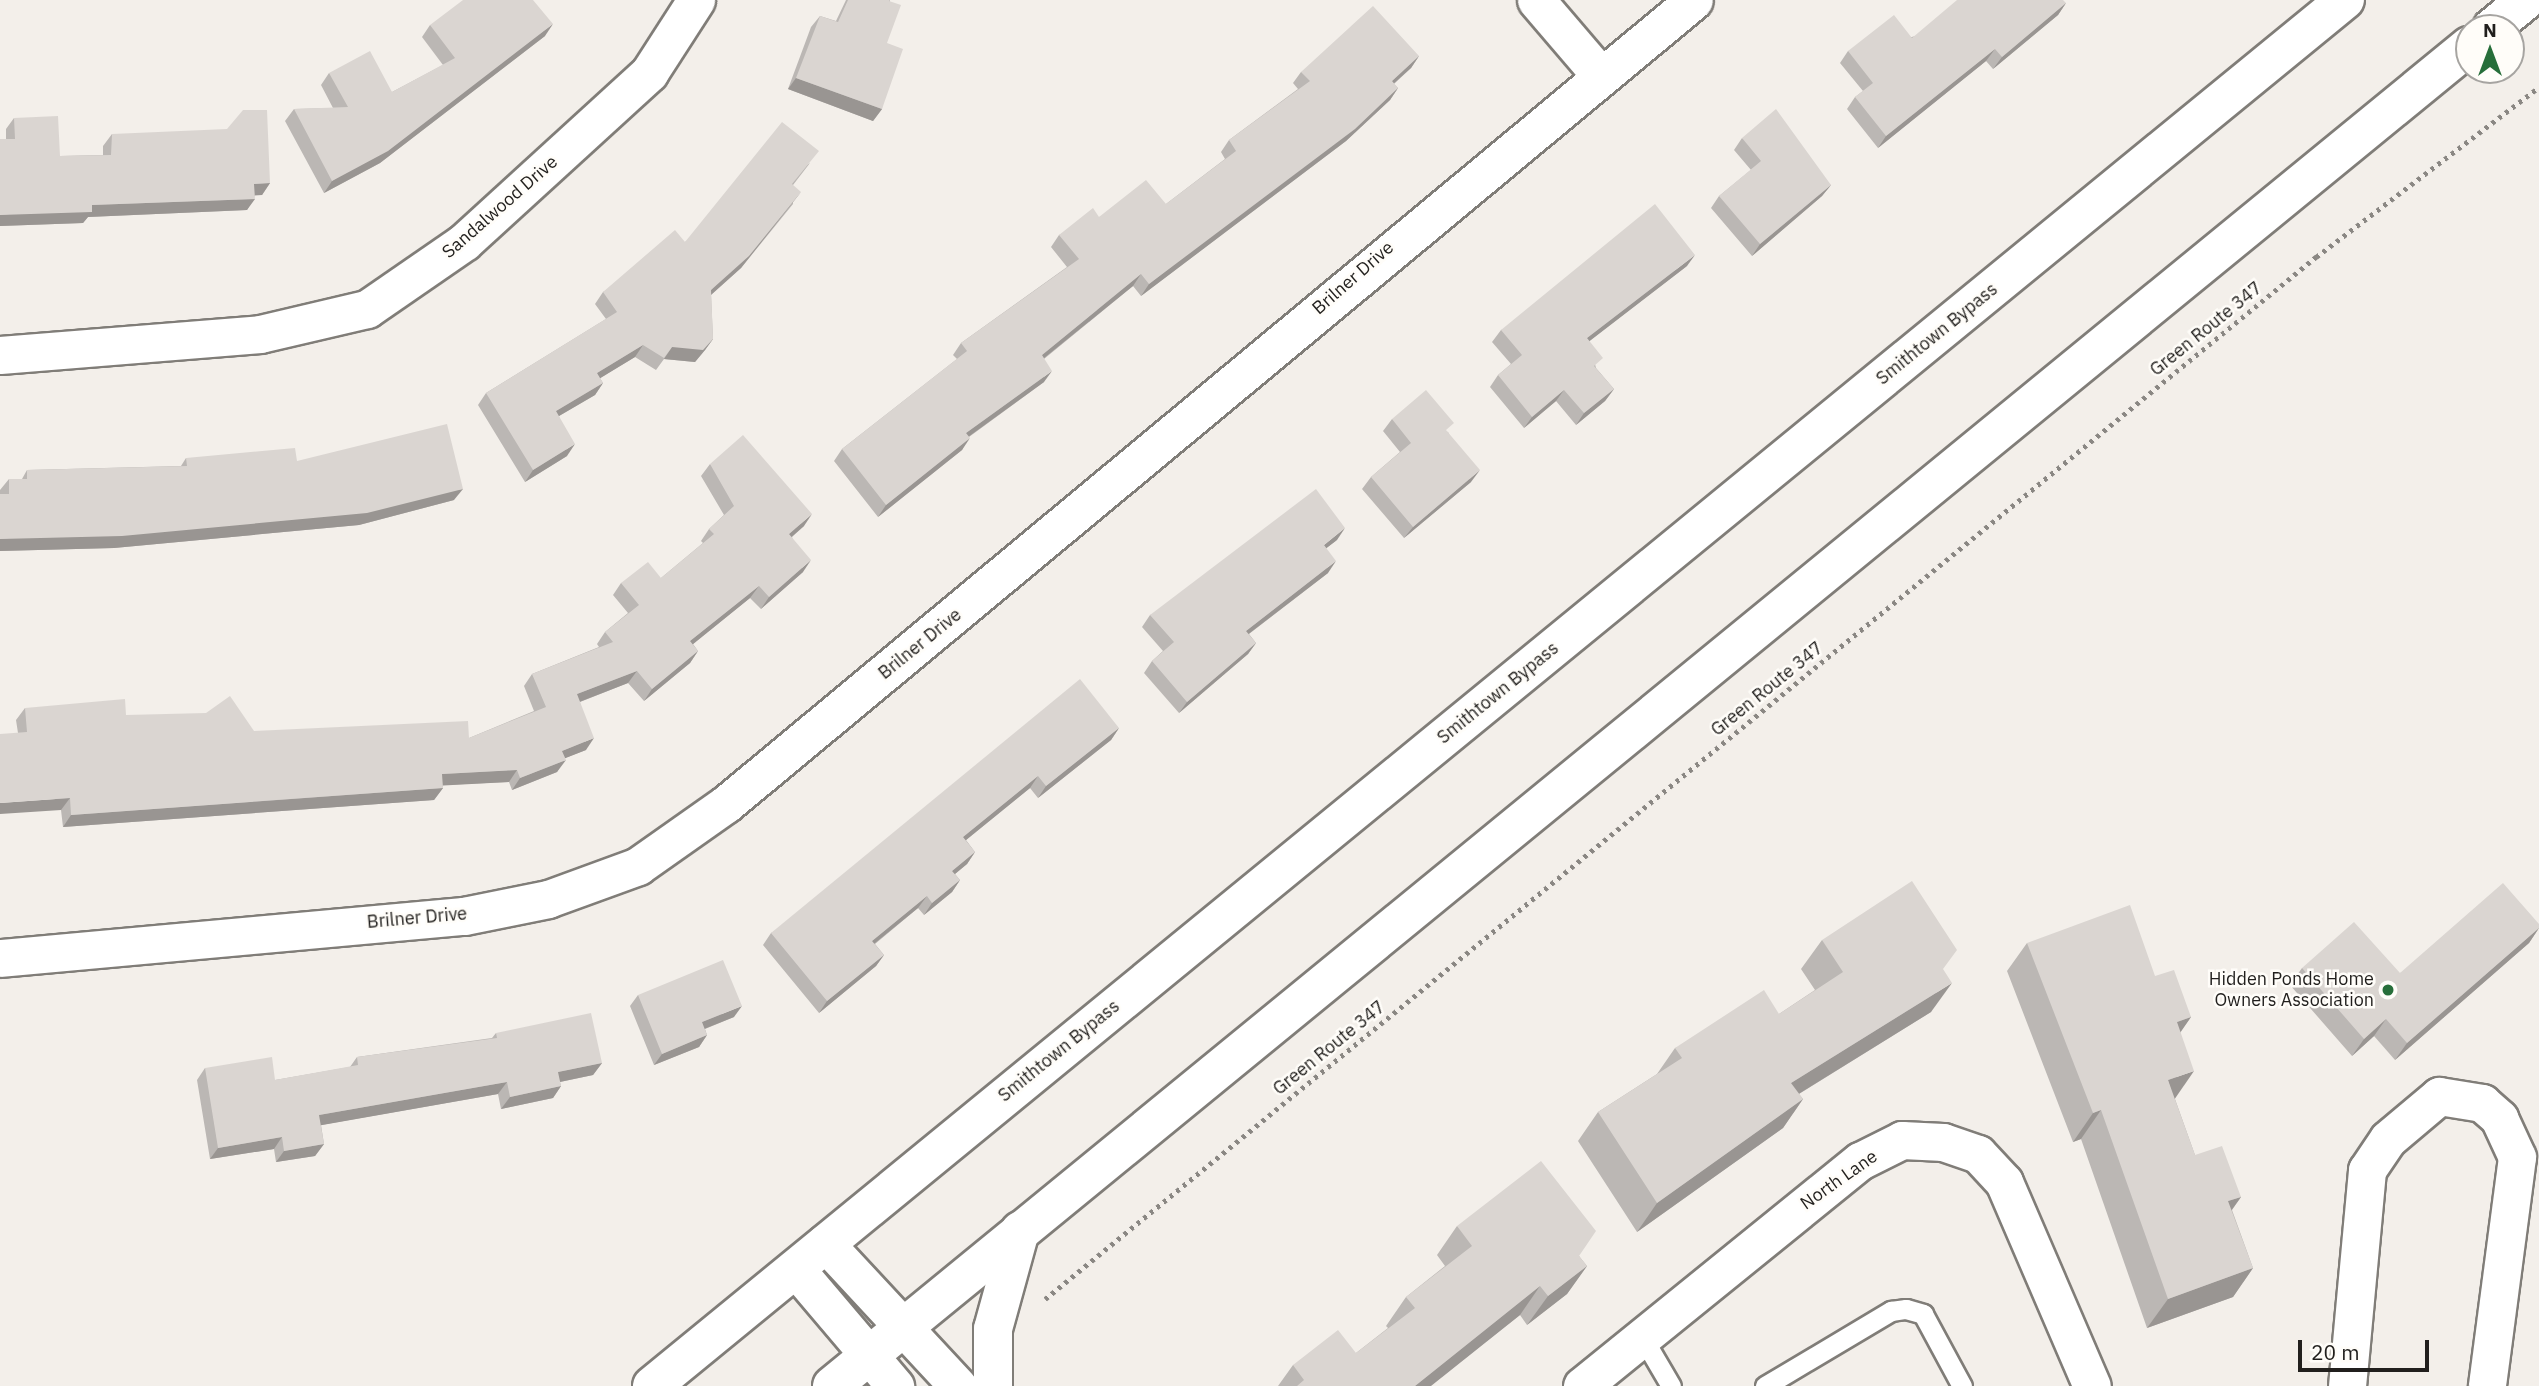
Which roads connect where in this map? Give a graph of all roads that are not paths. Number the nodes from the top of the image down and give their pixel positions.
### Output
1 (696, 0) edge
2 (1536, 0) edge
3 (1694, 0) edge
4 (2345, 0) edge
5 (2526, 0) edge
6 (2509, 14) edge
7 (2455, 58) edge
8 (1600, 75) junction
9 (0, 355) edge
10 (0, 958) edge
11 (1020, 1231) junction
12 (825, 1243) junction
13 (795, 1268) junction
14 (902, 1329) junction
15 (1644, 1340) junction
16 (869, 1356) junction
17 (652, 1386) edge
18 (832, 1386) edge
19 (895, 1386) edge
20 (958, 1386) edge
21 (993, 1386) edge
22 (1582, 1386) edge
23 (1671, 1386) edge
24 (1765, 1386) edge
25 (1962, 1386) edge
26 (2092, 1386) edge
27 (2347, 1386) edge
28 (2487, 1386) edge

1 - 9 street, Sandalwood Drive
2 - 8 street
3 - 8 street, Brilner Drive
4 - 12 highway, Smithtown Bypass
5 - 6 highway
7 - 11 highway
8 - 10 street, Brilner Drive
11 - 14 highway
11 - 21 highway
12 - 13 highway, Smithtown Bypass
12 - 14 street
13 - 16 street
13 - 17 highway, Smithtown Bypass
14 - 16 highway
14 - 20 street
15 - 22 street, North Lane
15 - 23 lane
15 - 26 street, North Lane
16 - 18 highway
16 - 19 street
24 - 25 lane
27 - 28 street

